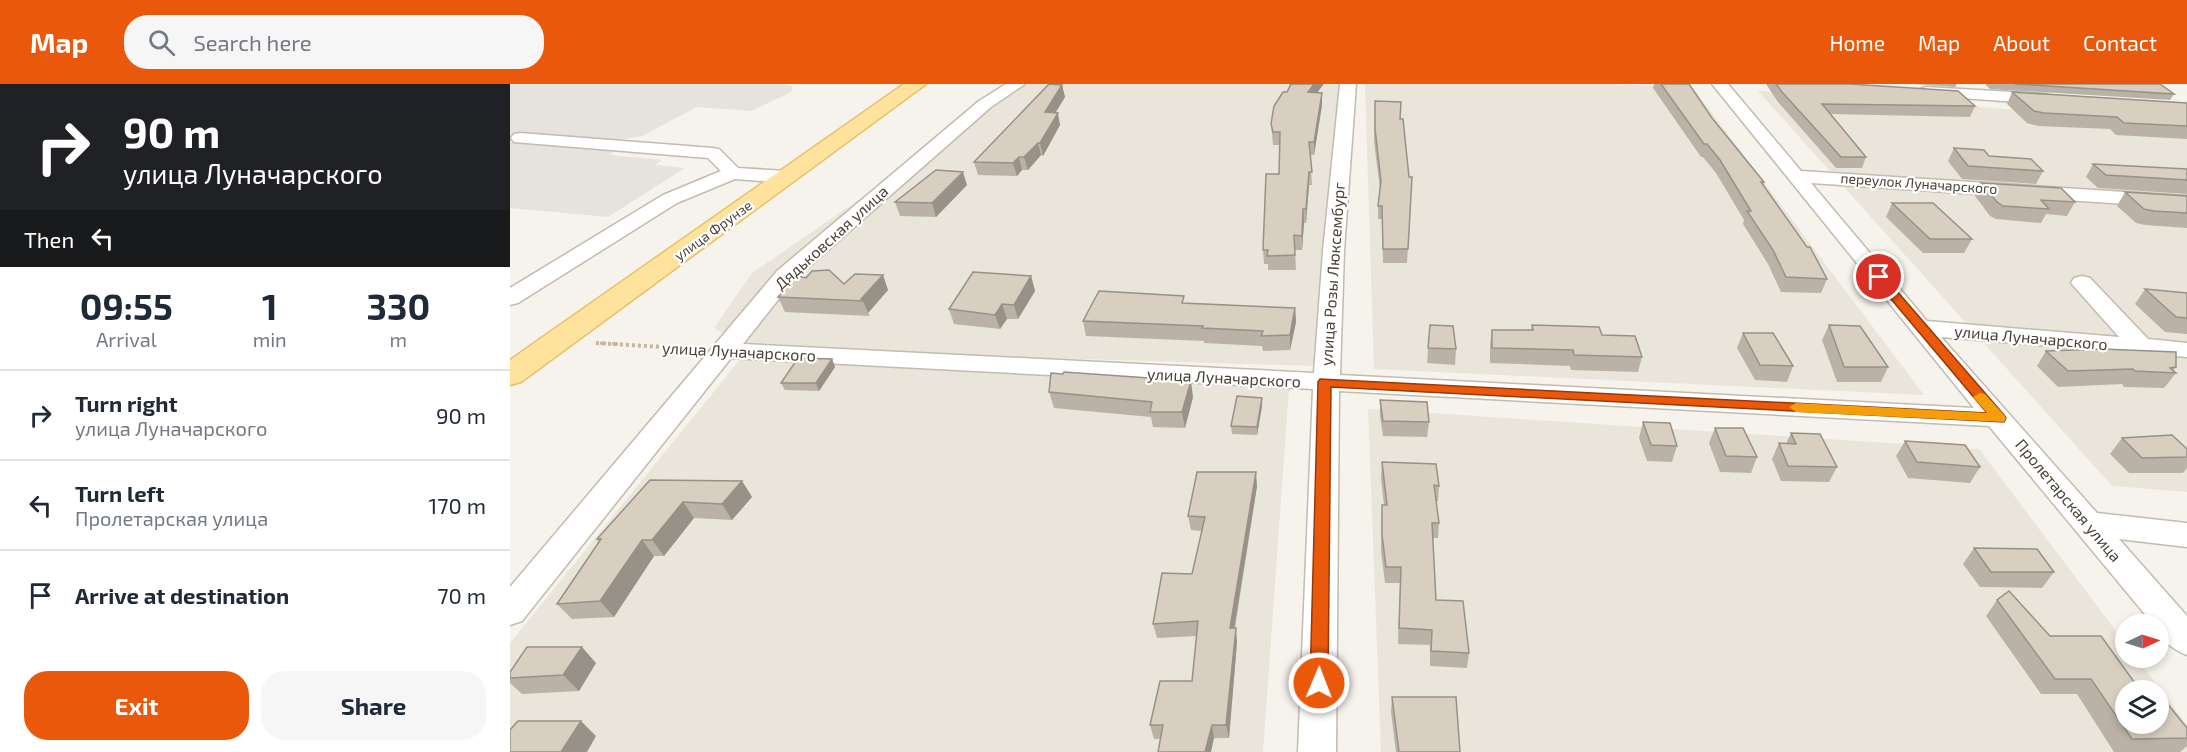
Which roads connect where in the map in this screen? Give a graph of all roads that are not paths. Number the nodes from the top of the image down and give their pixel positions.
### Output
1 (916, 84) edge
2 (1017, 84) edge
3 (1348, 84) edge
4 (1720, 84) edge
5 (1905, 91) edge
6 (2058, 100) edge
7 (520, 138) dead end
8 (733, 173) junction
9 (1796, 176) junction
10 (786, 177) junction
11 (2187, 202) edge
12 (2082, 283) dead end
13 (510, 298) edge
14 (1920, 328) junction
15 (2141, 346) junction
16 (724, 350) junction
17 (2187, 350) edge
18 (510, 375) edge
19 (1325, 382) junction
20 (1999, 418) junction
21 (2089, 524) junction
22 (2187, 535) edge
23 (510, 611) edge
24 (2187, 640) edge
25 (1317, 752) edge

1 - 10 main road, улица Фрунзе
2 - 16 street, Дядьковская улица
3 - 19 street, улица Розы Люксембург
4 - 9 street, Пролетарская улица
5 - 6 street
7 - 8 street
8 - 10 street
8 - 13 street
9 - 11 street, переулок Луначарского
9 - 14 street, Пролетарская улица
10 - 18 main road, улица Фрунзе
12 - 15 street, улица Луначарского
14 - 15 street, улица Луначарского
14 - 20 street, Пролетарская улица
15 - 17 street, улица Луначарского
16 - 19 street, улица Луначарского
16 - 23 street, Дядьковская улица
19 - 20 street, улица Луначарского
19 - 25 street, улица Розы Люксембург
20 - 21 street, Пролетарская улица
21 - 22 street
21 - 24 street, Пролетарская улица

